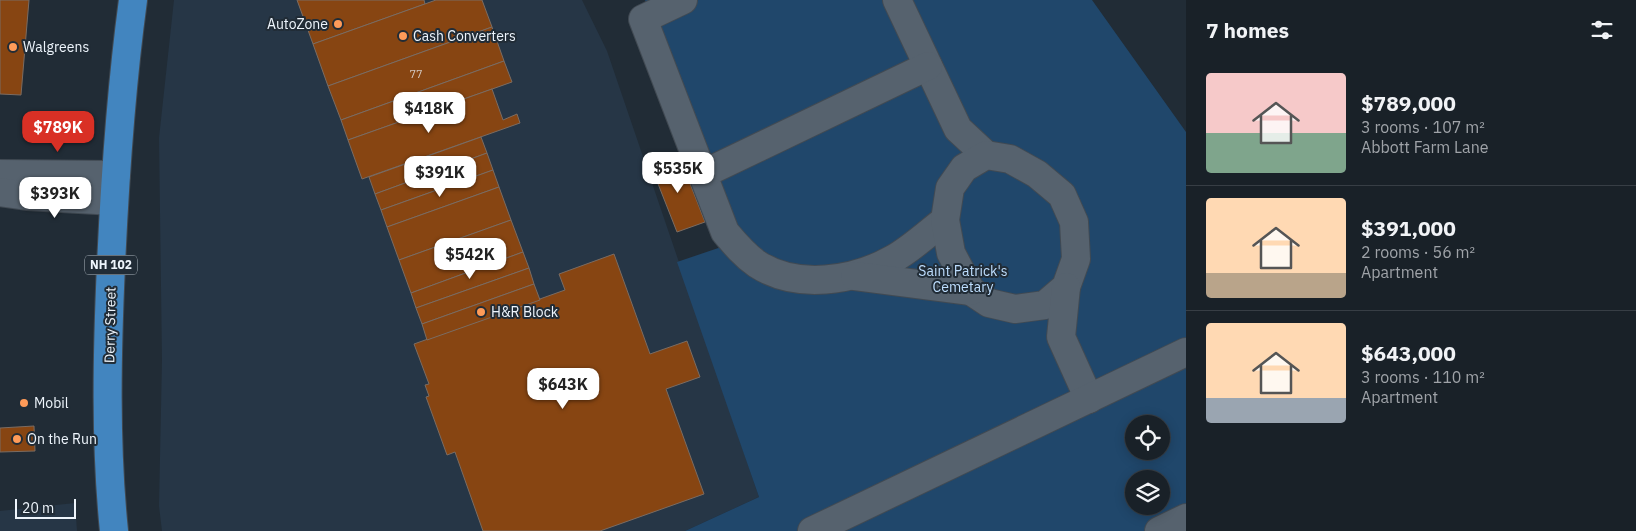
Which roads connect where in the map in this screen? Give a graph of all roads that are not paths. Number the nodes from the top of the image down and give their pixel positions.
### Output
1 (133, 0) edge
2 (683, 0) edge
3 (897, 0) edge
4 (928, 66) junction
5 (975, 161) junction
6 (0, 174) edge
7 (702, 174) junction
8 (115, 188) junction
9 (0, 192) edge
10 (945, 220) junction
11 (855, 276) junction
12 (1066, 288) junction
13 (971, 291) junction
14 (1015, 309) junction
15 (1061, 337) junction
16 (1186, 352) edge
17 (1089, 399) junction
18 (1186, 518) edge
19 (114, 531) edge
20 (812, 531) edge
21 (1158, 531) edge

1 - 8 main road, Derry Street / NH 102
2 - 7 street
3 - 4 street
4 - 5 street
4 - 7 street
5 - 10 street
5 - 12 street
6 - 8 street
7 - 11 street
8 - 9 street
8 - 19 main road, Derry Street / NH 102
10 - 11 street
10 - 13 street
11 - 13 street
12 - 14 street
12 - 15 street
13 - 14 street
14 - 15 street
15 - 17 street
16 - 17 street
17 - 20 street
18 - 21 street

